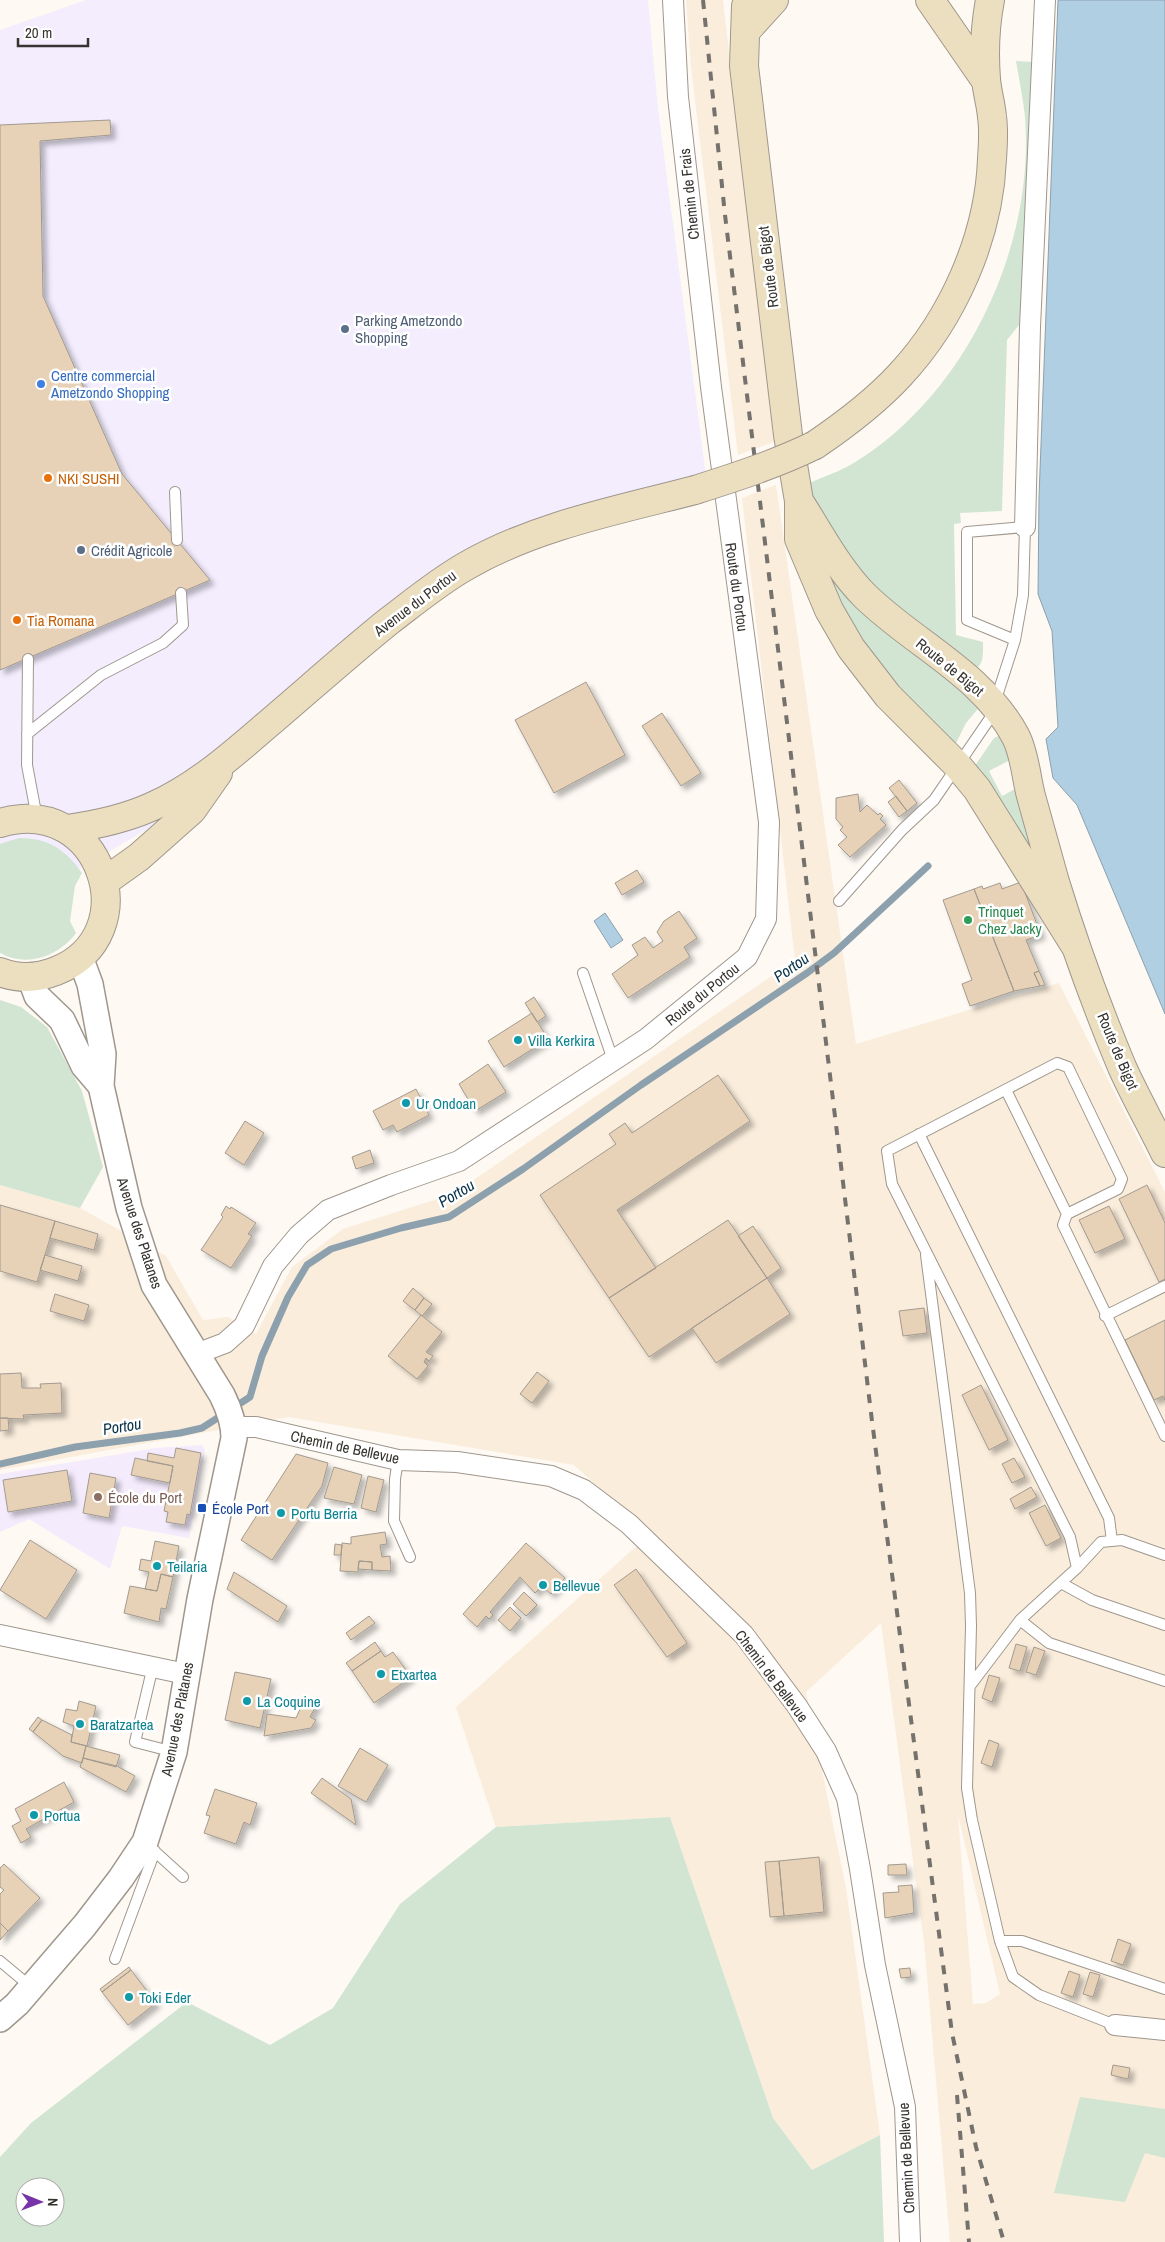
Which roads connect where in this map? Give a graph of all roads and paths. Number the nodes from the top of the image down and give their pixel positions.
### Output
1 (672, 0) edge
2 (750, 0) edge
3 (774, 0) edge
4 (930, 0) edge
5 (990, 0) edge
6 (1045, 0) edge
7 (745, 32) junction
8 (986, 81) junction
9 (711, 387) joint
10 (175, 492) dead end
11 (798, 501) junction
12 (1025, 528) junction
13 (177, 540) dead end
14 (181, 592) dead end
15 (1015, 640) junction
16 (28, 658) dead end
17 (997, 708) junction
18 (27, 734) junction
19 (227, 760) junction
20 (957, 765) junction
21 (37, 818) junction
22 (0, 823) edge
23 (67, 829) junction
24 (104, 882) junction
25 (838, 901) dead end
26 (1076, 948) junction
27 (80, 957) junction
28 (0, 972) edge
29 (582, 973) dead end
30 (30, 977) junction
31 (614, 1060) junction
32 (101, 1086) junction
33 (1006, 1090) junction
34 (919, 1134) junction
35 (1165, 1153) edge
36 (1067, 1214) junction
37 (925, 1247) junction
38 (1165, 1286) edge
39 (1105, 1316) junction
40 (196, 1354) junction
41 (234, 1427) junction
42 (1165, 1436) edge
43 (398, 1460) junction
44 (1112, 1541) junction
45 (1165, 1555) edge
46 (410, 1557) dead end
47 (1077, 1568) junction
48 (1061, 1583) junction
49 (1020, 1620) junction
50 (1165, 1625) edge
51 (0, 1635) edge
52 (152, 1666) junction
53 (186, 1674) junction
54 (1165, 1681) edge
55 (970, 1686) junction
56 (174, 1752) junction
57 (150, 1846) junction
58 (183, 1877) dead end
59 (1000, 1941) junction
60 (115, 1959) dead end
61 (0, 1961) edge
62 (31, 1987) junction
63 (1165, 1989) edge
64 (0, 2019) edge
65 (1115, 2025) joint
66 (1165, 2030) edge
67 (910, 2242) edge

1 - 9 street, Chemin de Frais
2 - 7 main road, Route de Bigot
3 - 7 main road
4 - 8 main road
5 - 8 main road, Avenue du Portou
6 - 12 street
7 - 11 main road, Route de Bigot
8 - 19 main road, Avenue du Portou, bridge
9 - 31 street, Route du Portou
10 - 13 lane
11 - 17 main road, Route de Bigot
11 - 20 main road, Route de Bigot
12 - 15 lane
12 - 15 lane
14 - 18 lane
15 - 17 lane
16 - 18 lane
17 - 20 lane
17 - 26 main road, Route de Bigot
18 - 21 lane
19 - 23 main road, Avenue du Portou
19 - 24 main road, Avenue du Portou
20 - 25 lane
20 - 26 main road, Route de Bigot
21 - 22 main road
21 - 23 main road
23 - 24 main road
24 - 27 main road
26 - 35 main road, Route de Bigot
27 - 30 main road
27 - 32 street, Avenue des Platanes
28 - 30 main road
29 - 31 lane
30 - 32 street, Avenue des Platanes
31 - 40 street, Route du Portou
32 - 40 street, Avenue des Platanes
33 - 34 lane
33 - 36 lane
33 - 36 lane
34 - 37 lane
34 - 44 lane
36 - 39 lane
37 - 47 lane
37 - 55 lane
38 - 39 lane
39 - 42 lane
40 - 41 street, Avenue des Platanes
41 - 43 street, Chemin de Bellevue
41 - 53 street, Avenue des Platanes
43 - 46 lane
43 - 67 street, Chemin de Bellevue
44 - 45 lane
44 - 47 lane
47 - 48 lane
48 - 49 lane
48 - 50 lane
49 - 54 lane
49 - 55 lane
51 - 52 street
52 - 53 street
52 - 56 lane
53 - 56 street, Avenue des Platanes
55 - 59 lane
56 - 57 street, Avenue des Platanes
57 - 58 lane
57 - 60 lane
57 - 62 street, Avenue des Platanes
59 - 63 lane
59 - 65 lane
61 - 62 lane
62 - 64 street, Avenue des Platanes
65 - 66 street

